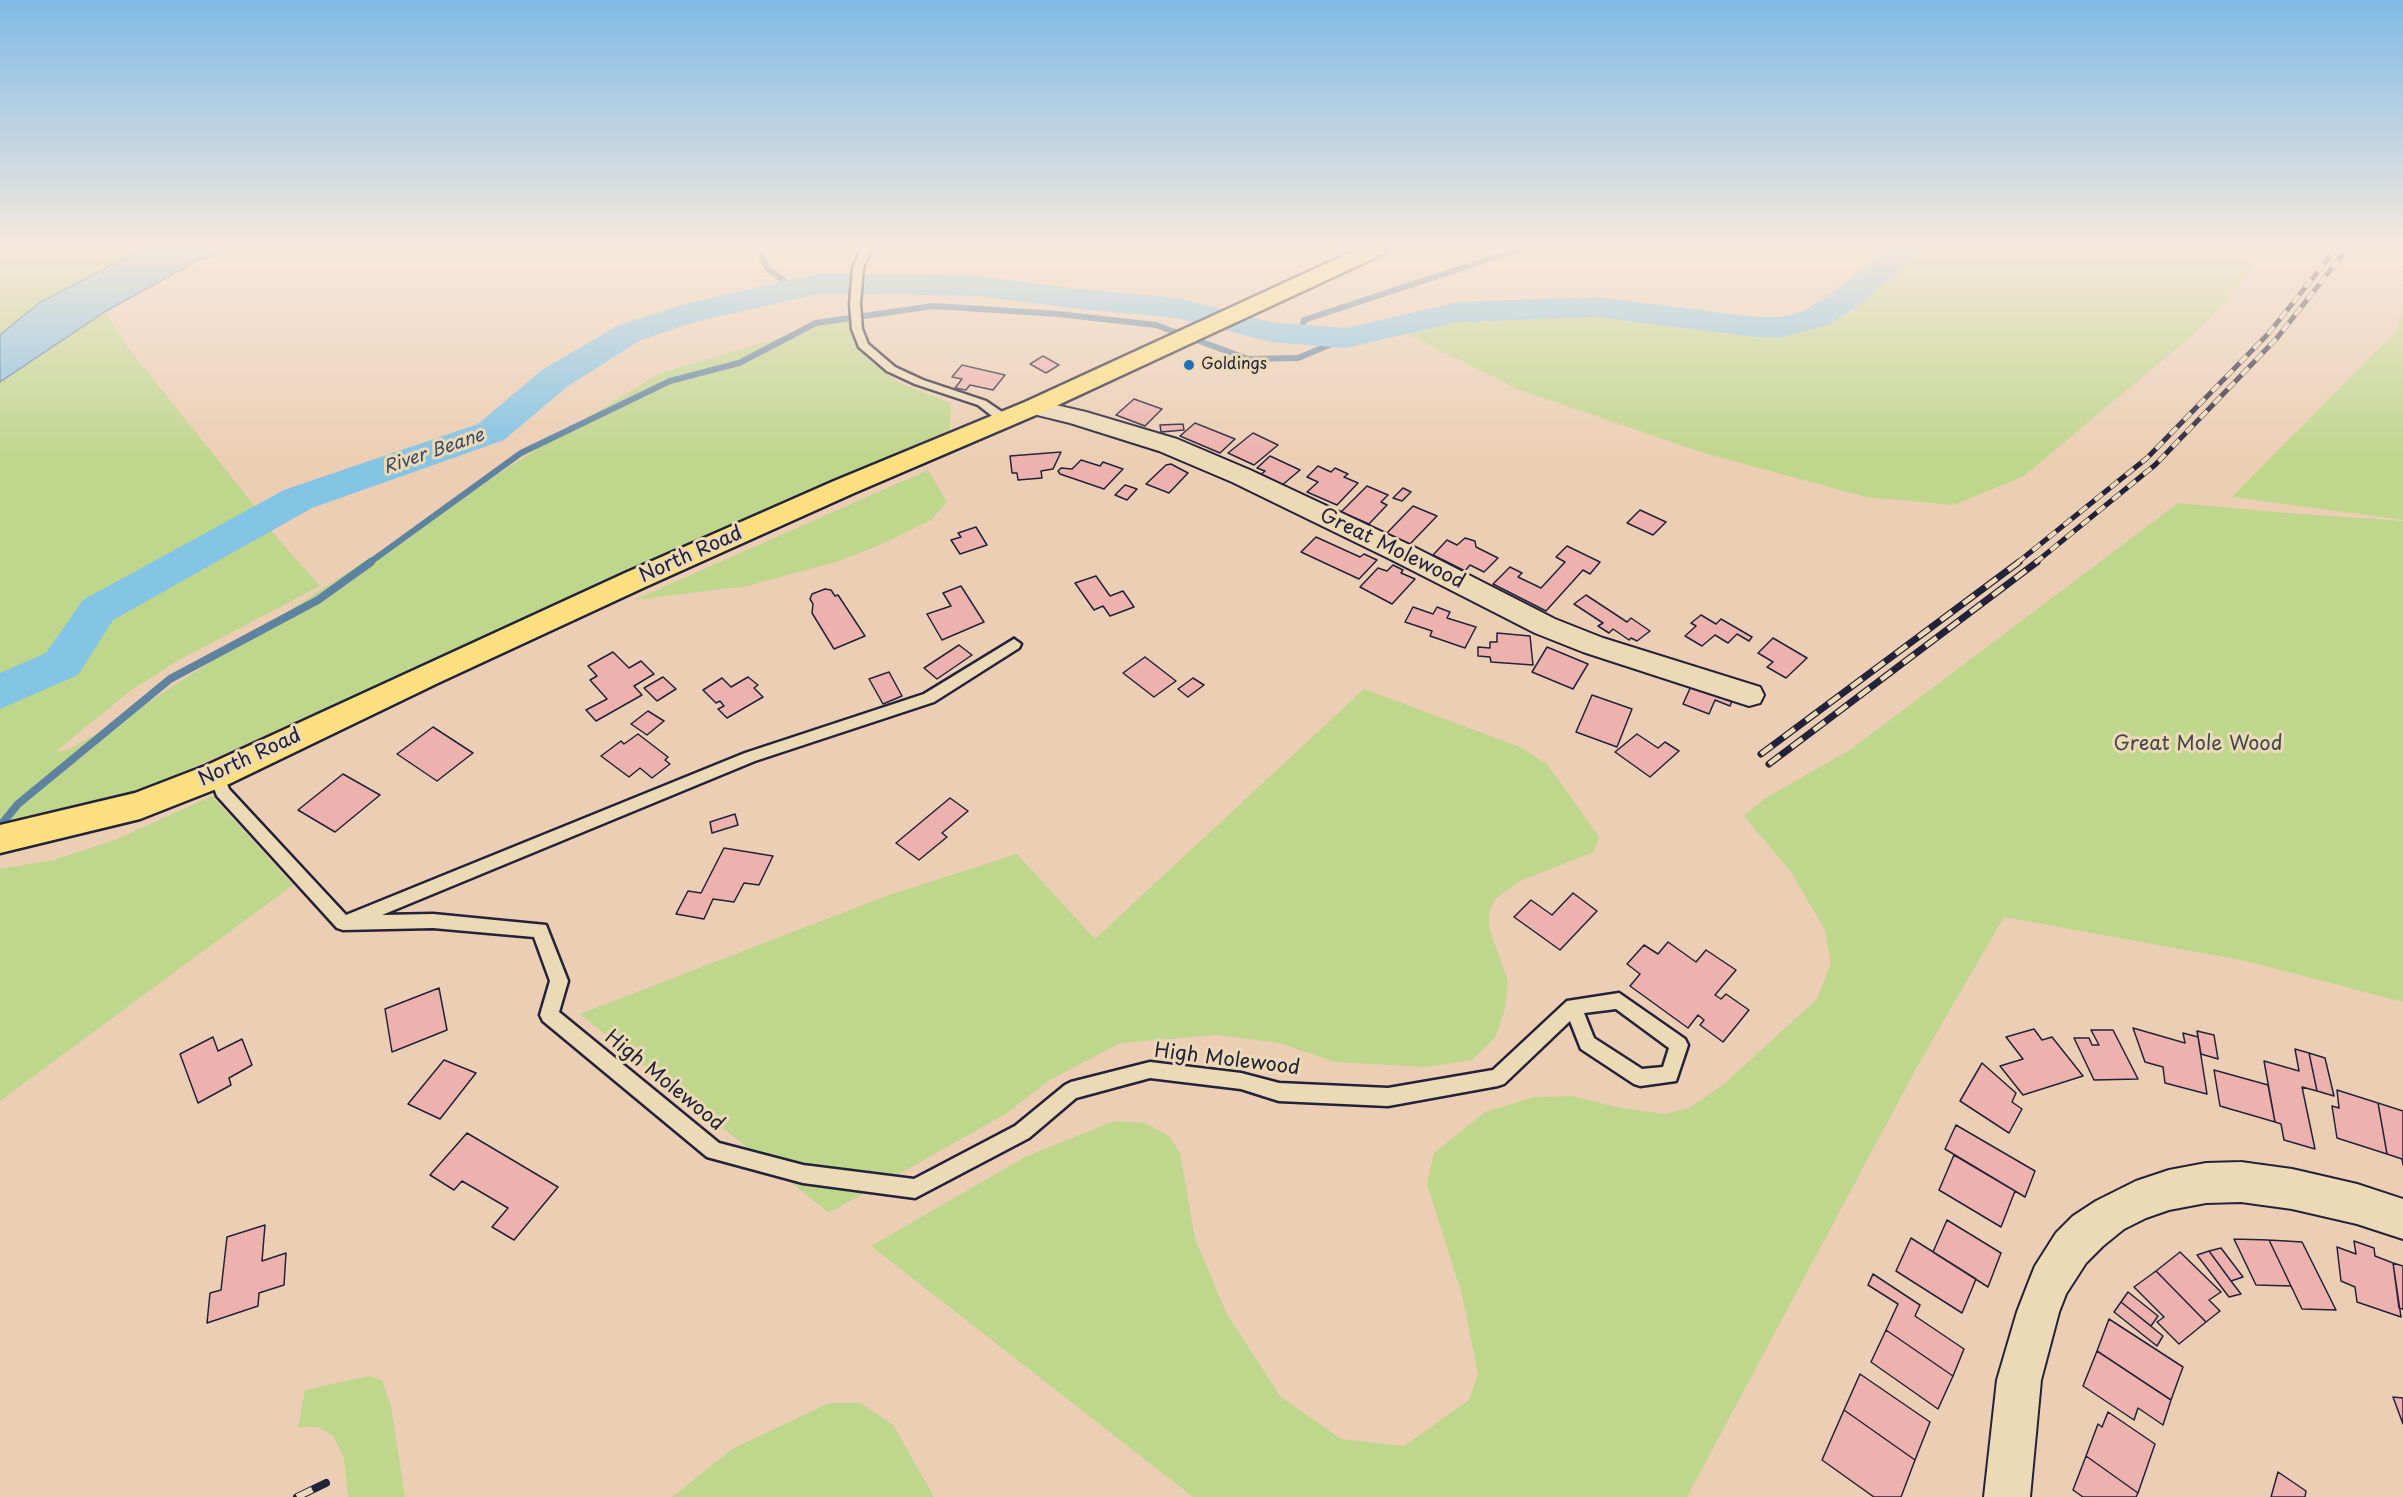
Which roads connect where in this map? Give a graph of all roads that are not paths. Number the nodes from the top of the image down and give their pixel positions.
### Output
1 (856, 319) edge
2 (1221, 319) edge
3 (1034, 407) junction
4 (1004, 419) junction
5 (1014, 644) dead end
6 (1749, 695) dead end
7 (217, 775) junction
8 (4, 838) edge
9 (343, 923) junction
10 (1572, 1007) junction
11 (2403, 1219) edge
12 (2007, 1497) edge

1 - 4 lane
2 - 3 main road, North Road
3 - 4 main road, North Road
3 - 6 street, Great Molewood
4 - 7 main road, North Road
5 - 9 lane
7 - 8 main road, North Road
7 - 9 lane
9 - 10 lane, High Molewood
10 - 10 lane
11 - 12 street

